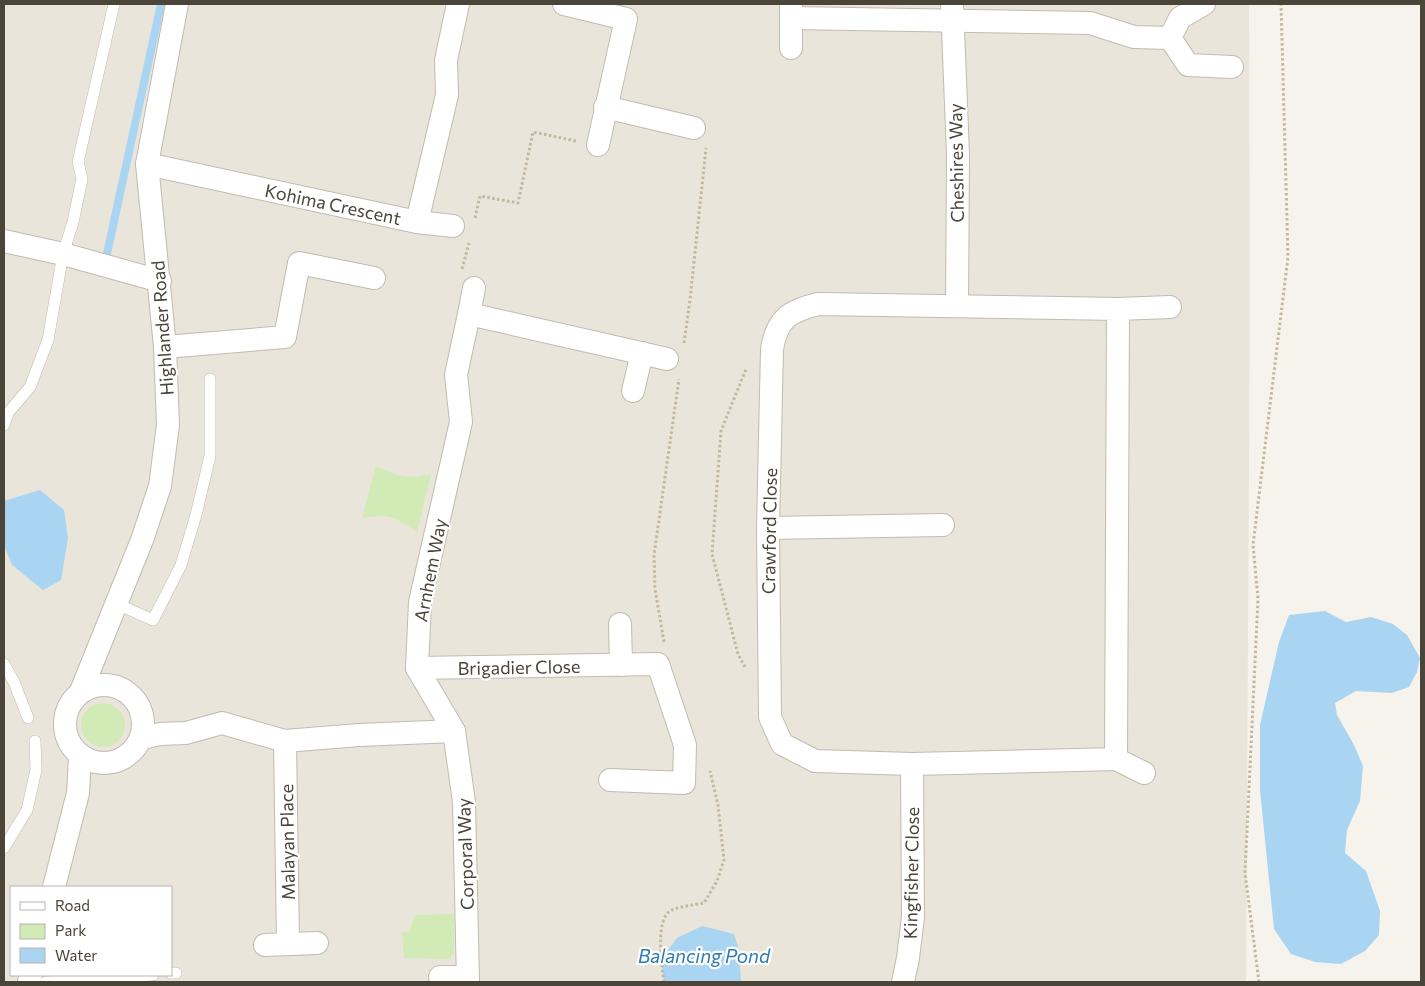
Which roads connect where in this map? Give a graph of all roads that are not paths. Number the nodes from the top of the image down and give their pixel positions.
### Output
1 (114, 4) edge
2 (177, 4) edge
3 (458, 4) edge
4 (564, 4) edge
5 (1204, 4) edge
6 (628, 11) edge
7 (791, 11) edge
8 (952, 12) edge
9 (1170, 38) junction
10 (791, 48) dead end
11 (1232, 67) dead end
12 (605, 108) junction
13 (694, 128) road end
14 (598, 145) road end
15 (147, 164) junction
16 (417, 222) junction
17 (463, 228) road end
18 (4, 241) edge
19 (64, 254) junction
20 (374, 278) dead end
21 (160, 281) junction
22 (474, 288) road end
23 (957, 306) junction
24 (1170, 308) dead end
25 (1118, 309) junction
26 (469, 314) junction
27 (165, 348) junction
28 (642, 353) junction
29 (677, 359) road end
30 (210, 379) dead end
31 (633, 391) dead end
32 (4, 425) edge
33 (943, 525) dead end
34 (768, 528) junction
35 (117, 604) junction
36 (620, 624) dead end
37 (100, 645) junction
38 (4, 664) edge
39 (621, 665) junction
40 (416, 668) junction
41 (104, 684) junction
42 (81, 691) junction
43 (28, 718) dead end
44 (454, 731) junction
45 (148, 733) junction
46 (35, 741) dead end
47 (285, 741) junction
48 (80, 756) junction
49 (1116, 759) junction
50 (104, 764) junction
51 (912, 764) junction
52 (1144, 773) dead end
53 (610, 780) dead end
54 (78, 793) junction
55 (4, 848) edge
56 (54, 886) edge
57 (317, 943) dead end
58 (266, 944) dead end
59 (288, 944) junction
60 (138, 976) edge
61 (440, 978) dead end
62 (468, 979) edge
63 (46, 982) edge
64 (903, 982) edge

1 - 19 lane
2 - 15 street, Highlander Road
3 - 16 street, Kohima Crescent
4 - 6 street
5 - 9 street
6 - 12 street
7 - 8 street
7 - 10 street
8 - 9 street
8 - 23 street, Cheshires Way
9 - 11 street
12 - 13 street
12 - 14 street
15 - 16 street, Kohima Crescent
15 - 21 street, Highlander Road
16 - 17 street
18 - 19 street
19 - 21 street
19 - 32 lane
20 - 27 street
21 - 27 street, Highlander Road
22 - 26 street, Arnhem Way
23 - 25 street, Crawford Close
23 - 34 street, Crawford Close
24 - 25 street, Crawford Close
25 - 49 street
26 - 28 street
26 - 40 street, Arnhem Way
27 - 35 street, Highlander Road
28 - 29 street
28 - 31 street
30 - 35 lane
33 - 34 street
34 - 51 street, Crawford Close
35 - 37 street, Highlander Road
36 - 39 street
37 - 41 street, Highlander Road
37 - 42 street, Highlander Road
38 - 43 lane
39 - 40 street, Brigadier Close
39 - 53 street, Brigadier Close
40 - 44 street
41 - 42 street
41 - 45 street
42 - 48 street
44 - 47 street
44 - 62 street, Corporal Way
45 - 47 street
45 - 50 street
46 - 55 lane
47 - 59 street, Malayan Place
48 - 50 street
48 - 54 street
49 - 51 street, Crawford Close
49 - 52 street, Crawford Close
50 - 54 street
51 - 64 street, Kingfisher Close
54 - 56 street
57 - 59 street
58 - 59 street
60 - 63 lane
61 - 62 street, Corporal Way

